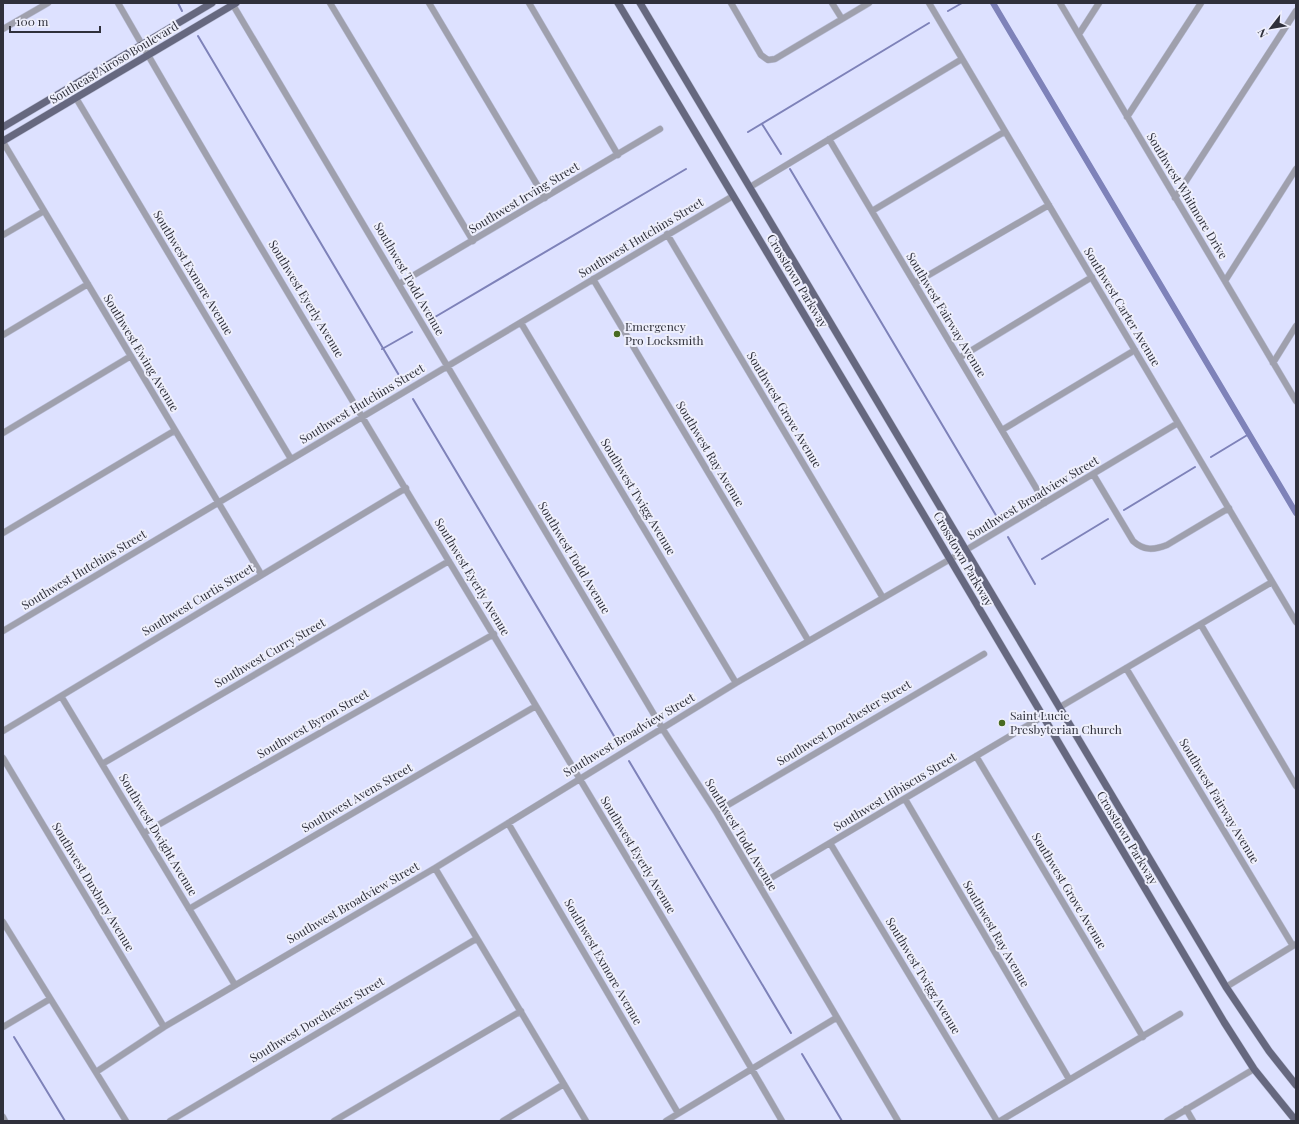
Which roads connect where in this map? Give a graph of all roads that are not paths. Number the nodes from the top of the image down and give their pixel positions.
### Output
1 (48, 3) edge
2 (118, 3) edge
3 (212, 3) edge
4 (330, 3) edge
5 (429, 3) edge
6 (528, 3) edge
7 (618, 3) edge
8 (640, 3) edge
9 (731, 3) edge
10 (832, 3) edge
11 (869, 3) edge
12 (929, 3) edge
13 (1060, 3) edge
14 (1099, 3) edge
15 (1201, 3) edge
16 (235, 4) edge
17 (1296, 11) edge
18 (842, 19) junction
19 (3, 29) edge
20 (1079, 34) junction
21 (142, 45) junction
22 (149, 56) junction
23 (962, 59) junction
24 (76, 98) junction
25 (1127, 117) junction
26 (3, 127) edge
27 (660, 130) dead end
28 (1004, 132) junction
29 (829, 139) junction
30 (3, 142) edge
31 (618, 155) junction
32 (1296, 169) edge
33 (750, 187) junction
34 (733, 196) junction
35 (545, 198) junction
36 (1176, 198) junction
37 (1049, 205) junction
38 (44, 211) junction
39 (872, 211) junction
40 (667, 234) junction
41 (3, 235) edge
42 (472, 241) junction
43 (1092, 277) junction
44 (593, 279) junction
45 (1225, 281) junction
46 (915, 283) junction
47 (88, 284) junction
48 (399, 284) junction
49 (521, 323) junction
50 (1296, 326) edge
51 (3, 335) edge
52 (1135, 350) junction
53 (131, 356) junction
54 (959, 358) junction
55 (1273, 363) junction
56 (447, 366) junction
57 (1296, 401) edge
58 (362, 416) junction
59 (1178, 423) junction
60 (1002, 430) junction
61 (174, 431) junction
62 (3, 433) edge
63 (291, 459) junction
64 (1093, 474) junction
65 (406, 488) junction
66 (218, 503) junction
67 (1044, 503) junction
68 (1229, 508) junction
69 (3, 533) edge
70 (966, 550) junction
71 (950, 560) junction
72 (449, 561) junction
73 (261, 574) junction
74 (1272, 582) junction
75 (883, 598) junction
76 (1296, 622) edge
77 (1201, 625) junction
78 (3, 631) edge
79 (494, 634) junction
80 (808, 640) junction
81 (984, 654) dead end
82 (1126, 668) junction
83 (736, 683) junction
84 (61, 696) junction
85 (536, 706) junction
86 (1060, 707) junction
87 (1042, 717) junction
88 (662, 728) junction
89 (3, 732) edge
90 (976, 756) junction
91 (3, 758) edge
92 (102, 764) junction
93 (580, 778) junction
94 (1296, 786) edge
95 (905, 799) junction
96 (716, 812) junction
97 (508, 823) junction
98 (144, 833) junction
99 (830, 843) junction
100 (435, 868) junction
101 (759, 885) junction
102 (189, 909) junction
103 (3, 922) edge
104 (476, 939) junction
105 (1294, 945) edge
106 (235, 985) junction
107 (1226, 987) junction
108 (50, 999) junction
109 (521, 1011) junction
110 (1180, 1014) dead end
111 (836, 1018) junction
112 (3, 1027) edge
113 (164, 1027) junction
114 (1143, 1037) junction
115 (1254, 1069) junction
116 (752, 1070) junction
117 (96, 1072) junction
118 (1069, 1079) junction
119 (564, 1084) junction
120 (1296, 1084) edge
121 (1186, 1110) junction
122 (678, 1113) junction
123 (3, 1117) edge
124 (1296, 1120) edge
125 (6, 1121) edge
126 (126, 1121) edge
127 (170, 1121) edge
128 (334, 1121) edge
129 (504, 1121) edge
130 (586, 1121) edge
131 (666, 1121) edge
132 (782, 1121) edge
133 (898, 1121) edge
134 (998, 1121) edge
135 (1167, 1121) edge
136 (1193, 1121) edge

1 - 19 street
2 - 21 street, Southwest Eyerly Avenue
3 - 21 main road, Southeast Airoso Boulevard
4 - 42 street
5 - 35 street
6 - 31 street
7 - 34 main road, Crosstown Parkway
8 - 33 main road, Crosstown Parkway
9 - 18 street
10 - 18 street
11 - 18 street
12 - 23 street, Southwest Carter Avenue
13 - 20 street, Southwest Whitmore Drive
14 - 20 street
15 - 25 street
16 - 22 main road, Southeast Airoso Boulevard
16 - 48 street, Southwest Todd Avenue
17 - 36 street
20 - 25 street, Southwest Whitmore Drive
21 - 22 street, Southwest Eyerly Avenue
21 - 26 main road, Southeast Airoso Boulevard
22 - 24 main road, Southeast Airoso Boulevard
22 - 58 street, Southwest Eyerly Avenue
23 - 28 street, Southwest Carter Avenue
23 - 29 street
24 - 30 main road, Southeast Airoso Boulevard
24 - 63 street, Southwest Exmore Avenue
25 - 36 street, Southwest Whitmore Drive
27 - 31 street, Southwest Irving Street
28 - 37 street, Southwest Carter Avenue
28 - 39 street
29 - 33 street
29 - 39 street, Southwest Fairway Avenue
30 - 38 street, Southwest Ewing Avenue
31 - 35 street, Southwest Irving Street
32 - 45 street
33 - 70 main road, Crosstown Parkway
34 - 40 street, Southwest Hutchins Street
34 - 71 main road, Crosstown Parkway
35 - 42 street, Southwest Irving Street
36 - 45 street, Southwest Whitmore Drive
37 - 43 street, Southwest Carter Avenue
37 - 46 street
38 - 41 street
38 - 47 street, Southwest Ewing Avenue
39 - 46 street, Southwest Fairway Avenue
40 - 44 street, Southwest Hutchins Street
40 - 75 street, Southwest Grove Avenue
42 - 48 street, Southwest Irving Street
43 - 52 street, Southwest Carter Avenue
43 - 54 street
44 - 49 street, Southwest Hutchins Street
44 - 80 street, Southwest Ray Avenue
45 - 55 street, Southwest Whitmore Drive
46 - 54 street, Southwest Fairway Avenue
47 - 51 street
47 - 53 street, Southwest Ewing Avenue
48 - 56 street, Southwest Todd Avenue
49 - 56 street, Southwest Hutchins Street
49 - 83 street, Southwest Twigg Avenue
50 - 55 street
52 - 59 street, Southwest Carter Avenue
52 - 60 street
53 - 61 street, Southwest Ewing Avenue
53 - 62 street
54 - 60 street, Southwest Fairway Avenue
55 - 57 street, Southwest Whitmore Drive
56 - 58 street, Southwest Hutchins Street
56 - 88 street, Southwest Todd Avenue
58 - 63 street, Southwest Hutchins Street
58 - 65 street, Southwest Eyerly Avenue
59 - 64 street, Southwest Broadview Street
59 - 68 street, Southwest Carter Avenue
60 - 67 street, Southwest Fairway Avenue
61 - 66 street, Southwest Ewing Avenue
61 - 69 street
63 - 66 street, Southwest Hutchins Street
64 - 67 street, Southwest Broadview Street
64 - 68 street
65 - 72 street, Southwest Eyerly Avenue
65 - 73 street, Southwest Curtis Street
66 - 73 street, Southwest Ewing Avenue
66 - 78 street, Southwest Hutchins Street
67 - 70 street, Southwest Broadview Street
68 - 74 street, Southwest Carter Avenue
70 - 71 street, Southwest Broadview Street
70 - 86 main road, Crosstown Parkway
71 - 75 street, Southwest Broadview Street
71 - 87 main road, Crosstown Parkway
72 - 79 street, Southwest Eyerly Avenue
72 - 92 street, Southwest Curry Street
73 - 84 street, Southwest Curtis Street
74 - 76 street, Southwest Carter Avenue
74 - 77 street
75 - 80 street, Southwest Broadview Street
77 - 82 street
77 - 94 street
79 - 85 street, Southwest Eyerly Avenue
79 - 98 street, Southwest Byron Street
80 - 83 street, Southwest Broadview Street
81 - 96 street, Southwest Dorchester Street
82 - 86 street
82 - 105 street, Southwest Fairway Avenue
83 - 88 street, Southwest Broadview Street
84 - 89 street, Southwest Curtis Street
84 - 92 street, Southwest Dwight Avenue
85 - 93 street, Southwest Eyerly Avenue
85 - 102 street, Southwest Avens Street
86 - 107 main road, Crosstown Parkway
87 - 90 street, Southwest Hibiscus Street
87 - 115 main road, Crosstown Parkway
88 - 93 street, Southwest Broadview Street
88 - 96 street, Southwest Todd Avenue
90 - 95 street, Southwest Hibiscus Street
90 - 114 street, Southwest Grove Avenue
91 - 113 street, Southwest Duxbury Avenue
92 - 98 street, Southwest Dwight Avenue
93 - 97 street, Southwest Broadview Street
93 - 116 street, Southwest Eyerly Avenue
95 - 99 street, Southwest Hibiscus Street
95 - 118 street, Southwest Ray Avenue
96 - 101 street, Southwest Todd Avenue
97 - 100 street, Southwest Broadview Street
97 - 122 street, Southwest Exmore Avenue
98 - 102 street, Southwest Dwight Avenue
99 - 101 street, Southwest Hibiscus Street
99 - 134 street, Southwest Twigg Avenue
100 - 104 street
100 - 106 street, Southwest Broadview Street
101 - 111 street, Southwest Todd Avenue
102 - 106 street, Southwest Dwight Avenue
103 - 108 street
104 - 109 street
104 - 127 street, Southwest Dorchester Street
105 - 107 street
106 - 113 street, Southwest Broadview Street
107 - 120 main road, Crosstown Parkway
108 - 112 street
108 - 117 street
109 - 119 street
109 - 128 street
110 - 114 street
111 - 116 street
111 - 133 street, Southwest Todd Avenue
113 - 117 street, Southwest Broadview Street
114 - 118 street
115 - 121 street
115 - 124 main road, Crosstown Parkway
116 - 122 street
116 - 132 street, Southwest Eyerly Avenue
117 - 126 street
118 - 134 street
119 - 129 street
119 - 130 street
121 - 135 street
121 - 136 street
122 - 131 street
123 - 125 street

